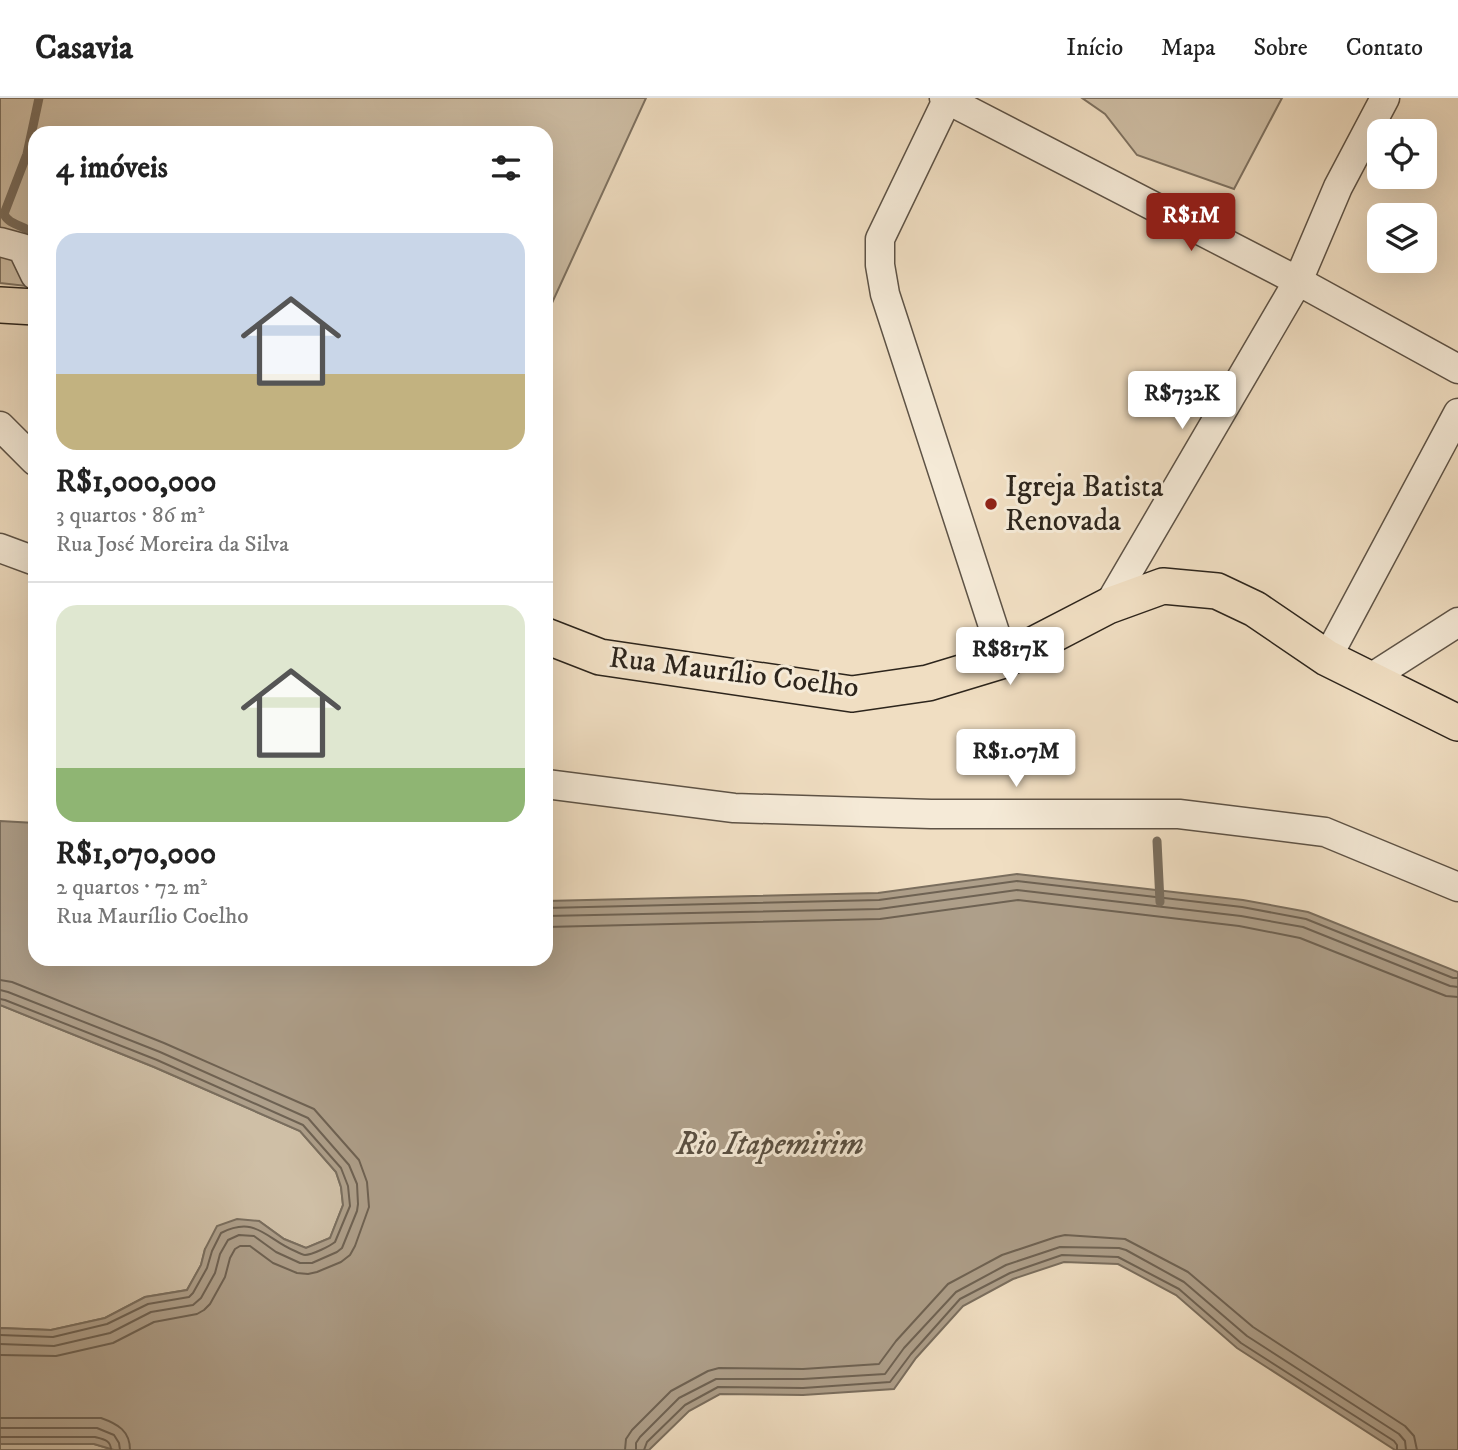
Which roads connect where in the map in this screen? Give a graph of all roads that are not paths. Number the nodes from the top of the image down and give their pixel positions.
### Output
1 (1385, 98) edge
2 (945, 99) edge
3 (0, 242) edge
4 (28, 260) edge
5 (1298, 281) junction
6 (0, 305) edge
7 (28, 307) edge
8 (1458, 369) edge
9 (1458, 413) edge
10 (0, 426) edge
11 (28, 454) edge
12 (0, 548) edge
13 (28, 558) edge
14 (1108, 606) junction
15 (1458, 622) edge
16 (553, 639) edge
17 (1327, 658) junction
18 (1004, 660) junction
19 (1369, 679) junction
20 (1458, 723) edge
21 (553, 785) edge
22 (1458, 887) edge

1 - 5 street
2 - 5 street
2 - 18 street
3 - 4 street
5 - 8 street
5 - 14 street
6 - 7 main road
9 - 17 street
10 - 11 street
12 - 13 street
14 - 17 main road, Rua Maurílio Coelho
14 - 18 main road, Rua Maurílio Coelho
15 - 19 street
16 - 18 main road, Rua Maurílio Coelho
17 - 19 main road, Rua Maurílio Coelho
19 - 20 main road, Rua Maurílio Coelho
21 - 22 street

